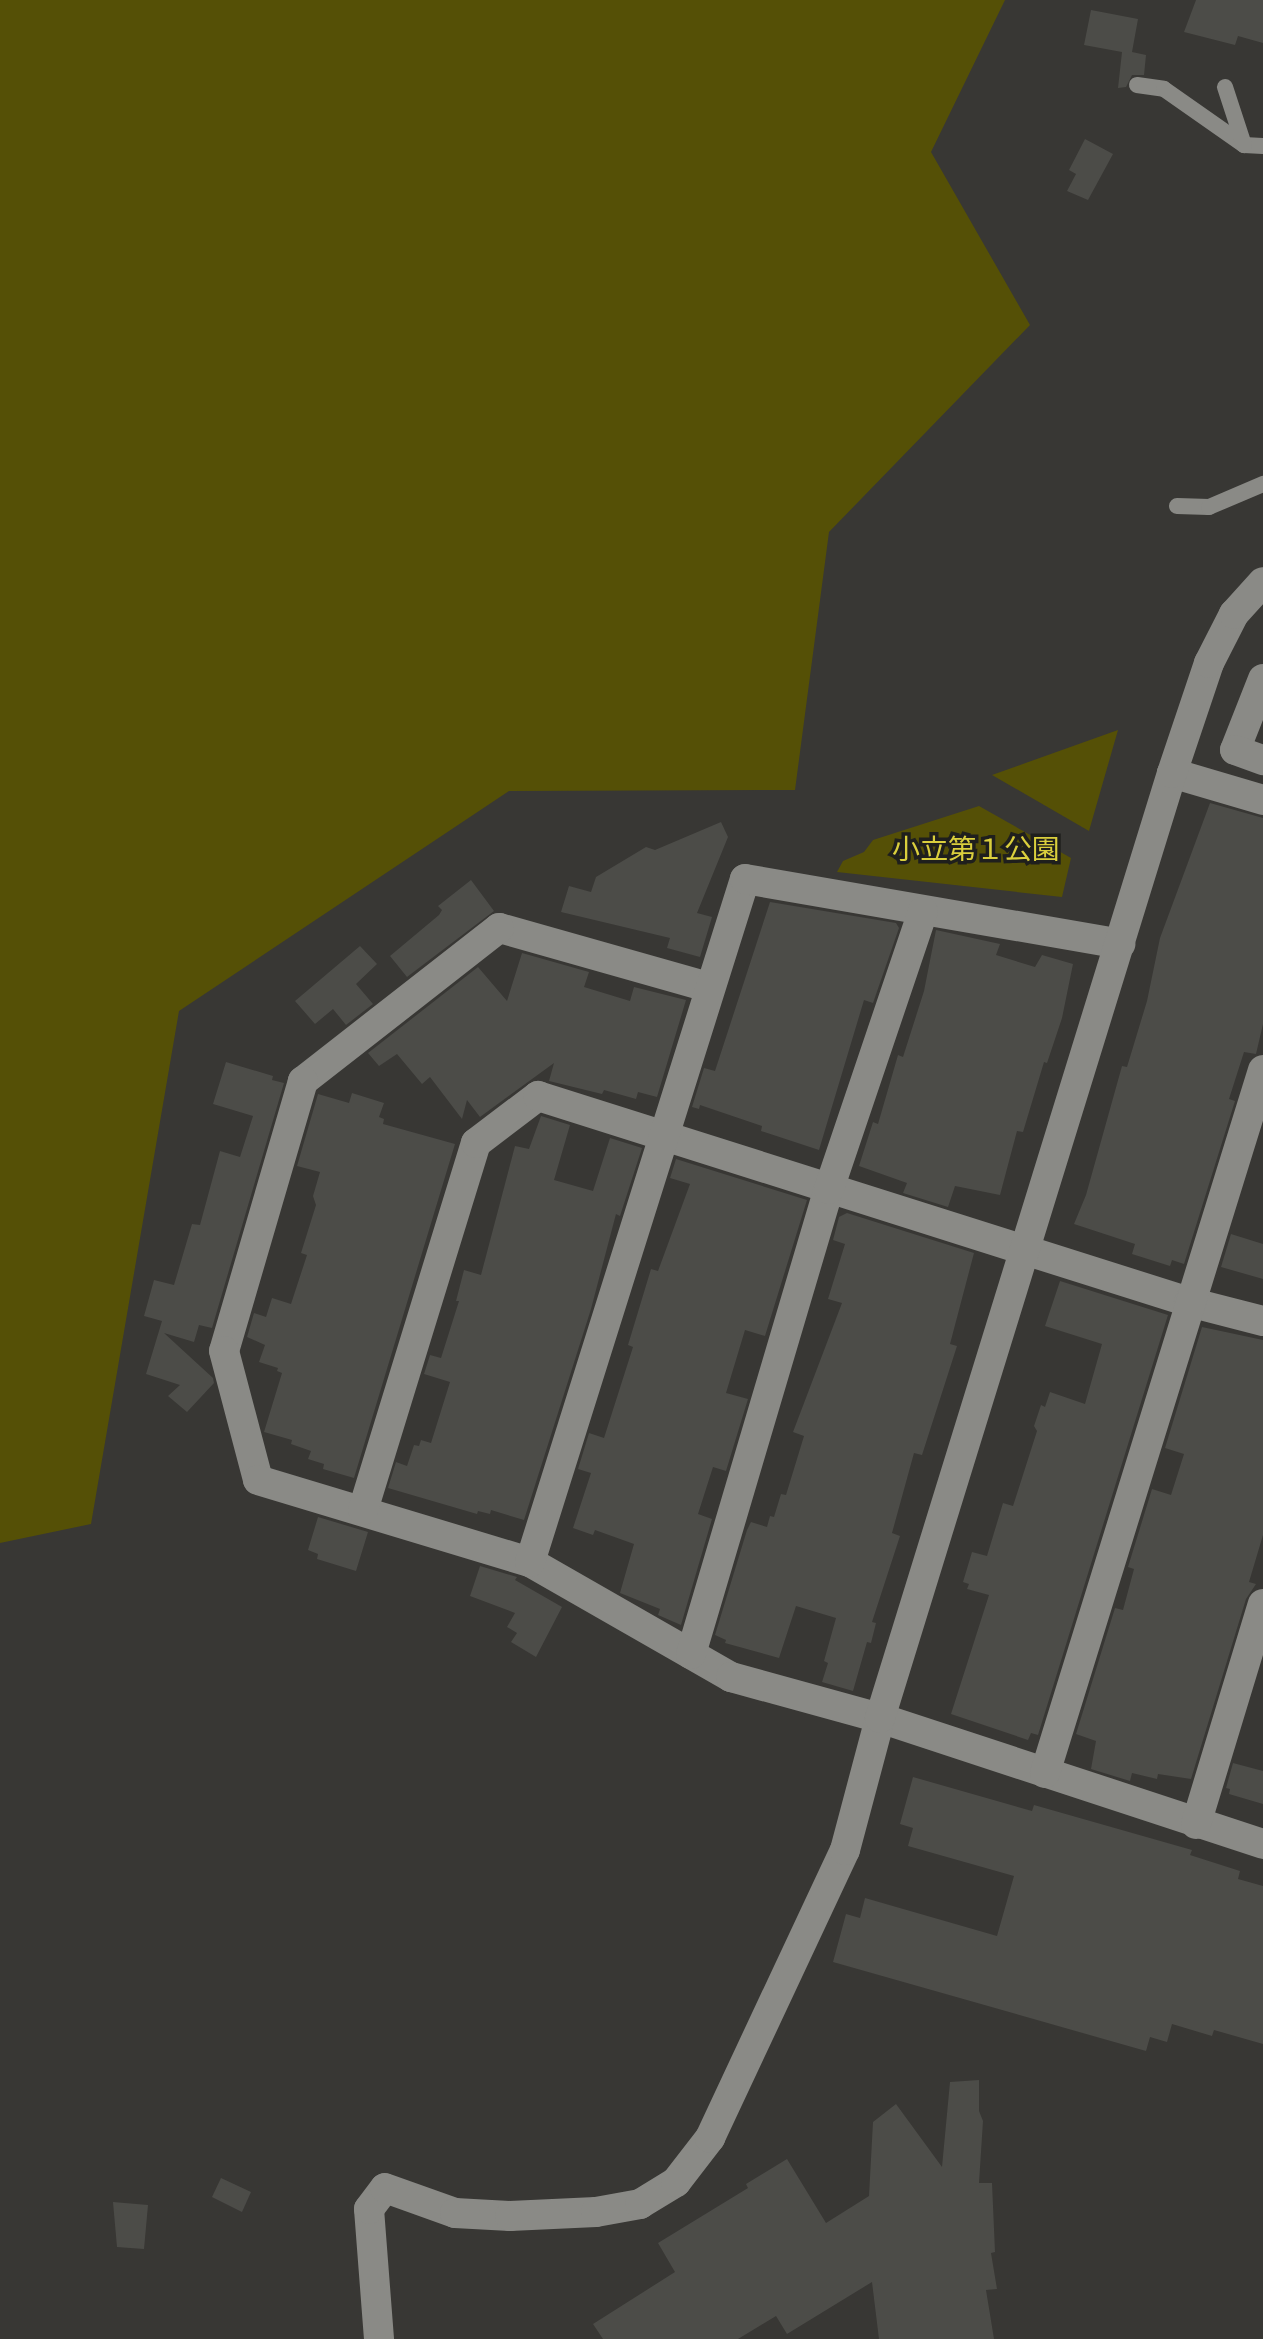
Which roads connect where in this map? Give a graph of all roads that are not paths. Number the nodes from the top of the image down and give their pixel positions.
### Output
1 (1137, 85) dead end
2 (1225, 87) dead end
3 (1244, 145) junction
4 (1263, 146) edge
5 (1263, 484) edge
6 (1177, 506) dead end
7 (1263, 582) edge
8 (1263, 679) edge
9 (1263, 760) edge
10 (1172, 773) junction
11 (1263, 800) edge
12 (923, 912) junction
13 (1120, 944) junction
14 (708, 987) junction
15 (1263, 1070) edge
16 (664, 1135) junction
17 (829, 1189) junction
18 (1024, 1247) junction
19 (1189, 1302) junction
20 (1263, 1321) edge
21 (363, 1510) junction
22 (530, 1562) junction
23 (1263, 1604) edge
24 (691, 1654) junction
25 (880, 1718) junction
26 (1045, 1773) junction
27 (1196, 1824) junction
28 (1263, 1844) edge
29 (379, 2339) edge

1 - 3 lane
2 - 3 lane
3 - 4 lane
5 - 6 lane
7 - 10 street
8 - 9 street
10 - 11 street
10 - 13 street
12 - 13 street
12 - 14 street
12 - 17 street
13 - 18 street
14 - 16 street
14 - 21 street
15 - 19 street
16 - 17 street
16 - 21 street
16 - 22 street
17 - 18 street
17 - 24 street
18 - 19 street
18 - 25 street
19 - 20 street
19 - 26 street
21 - 22 street
22 - 24 street
23 - 27 street
24 - 25 street
25 - 26 street
25 - 29 street
26 - 27 street
27 - 28 street

